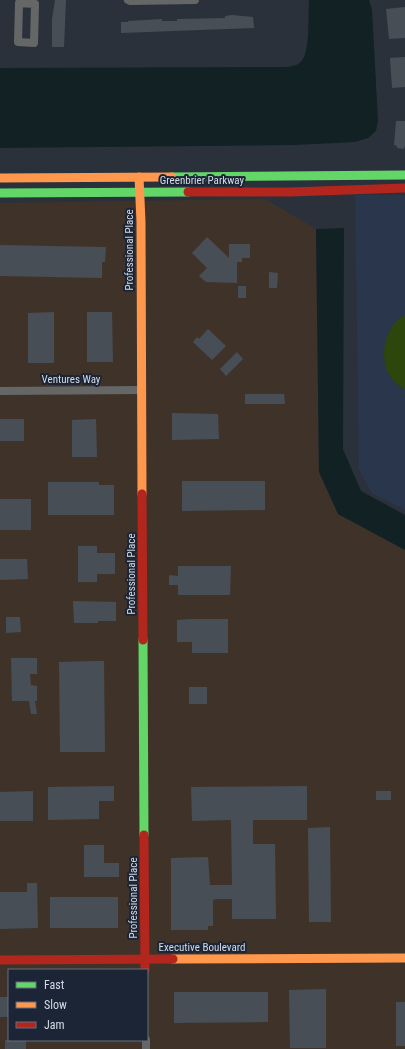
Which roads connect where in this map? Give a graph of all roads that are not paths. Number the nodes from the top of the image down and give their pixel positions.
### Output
1 (128, 0) edge
2 (195, 0) edge
3 (27, 1) edge
4 (405, 175) edge
5 (139, 177) junction
6 (0, 178) edge
7 (405, 188) edge
8 (140, 192) junction
9 (0, 193) edge
10 (0, 390) edge
11 (142, 390) junction
12 (405, 958) edge
13 (145, 959) junction
14 (0, 960) edge
15 (145, 969) edge

1 - 2 street
3 - 3 street
4 - 5 street, Greenbrier Parkway
5 - 6 street, Greenbrier Parkway
5 - 8 street, Professional Place
7 - 8 street, Greenbrier Parkway
8 - 9 street, Greenbrier Parkway
8 - 11 street, Professional Place
10 - 11 street, Ventures Way
11 - 13 street, Professional Place
12 - 13 street, Executive Boulevard
13 - 14 street, Executive Boulevard
13 - 15 street, Professional Place

